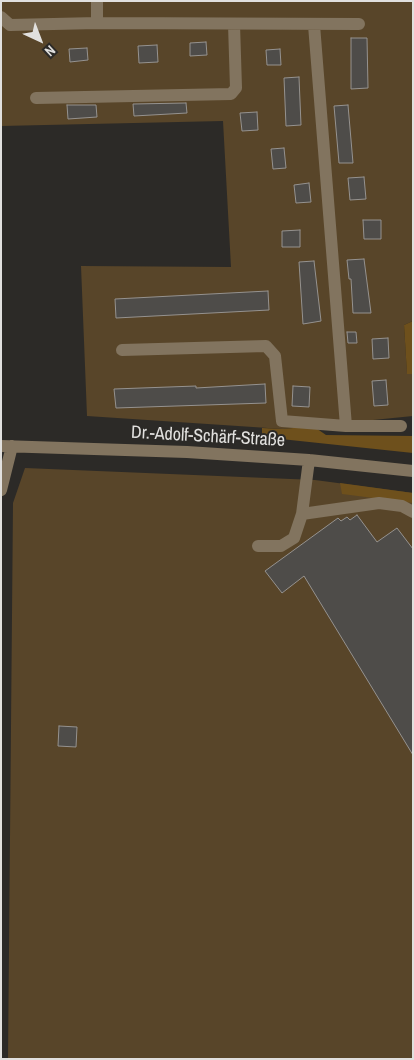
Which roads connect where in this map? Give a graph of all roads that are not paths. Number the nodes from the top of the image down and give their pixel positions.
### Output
1 (97, 1) edge
2 (1, 16) edge
3 (97, 23) junction
4 (234, 24) junction
5 (359, 24) dead end
6 (314, 25) junction
7 (36, 98) dead end
8 (122, 350) dead end
9 (346, 426) junction
10 (401, 426) dead end
11 (6, 446) edge
12 (309, 460) junction
13 (413, 471) edge
14 (1, 490) edge
15 (413, 512) edge
16 (302, 514) junction
17 (258, 546) dead end

1 - 3 street
2 - 3 street
3 - 4 street
4 - 6 street
4 - 7 street
5 - 6 street
6 - 9 street
8 - 9 street
9 - 10 street
11 - 12 street, Dr.-Adolf-Schärf-Straße
11 - 14 street
12 - 13 street, Dr.-Adolf-Schärf-Straße
12 - 16 street
15 - 16 street
16 - 17 street

